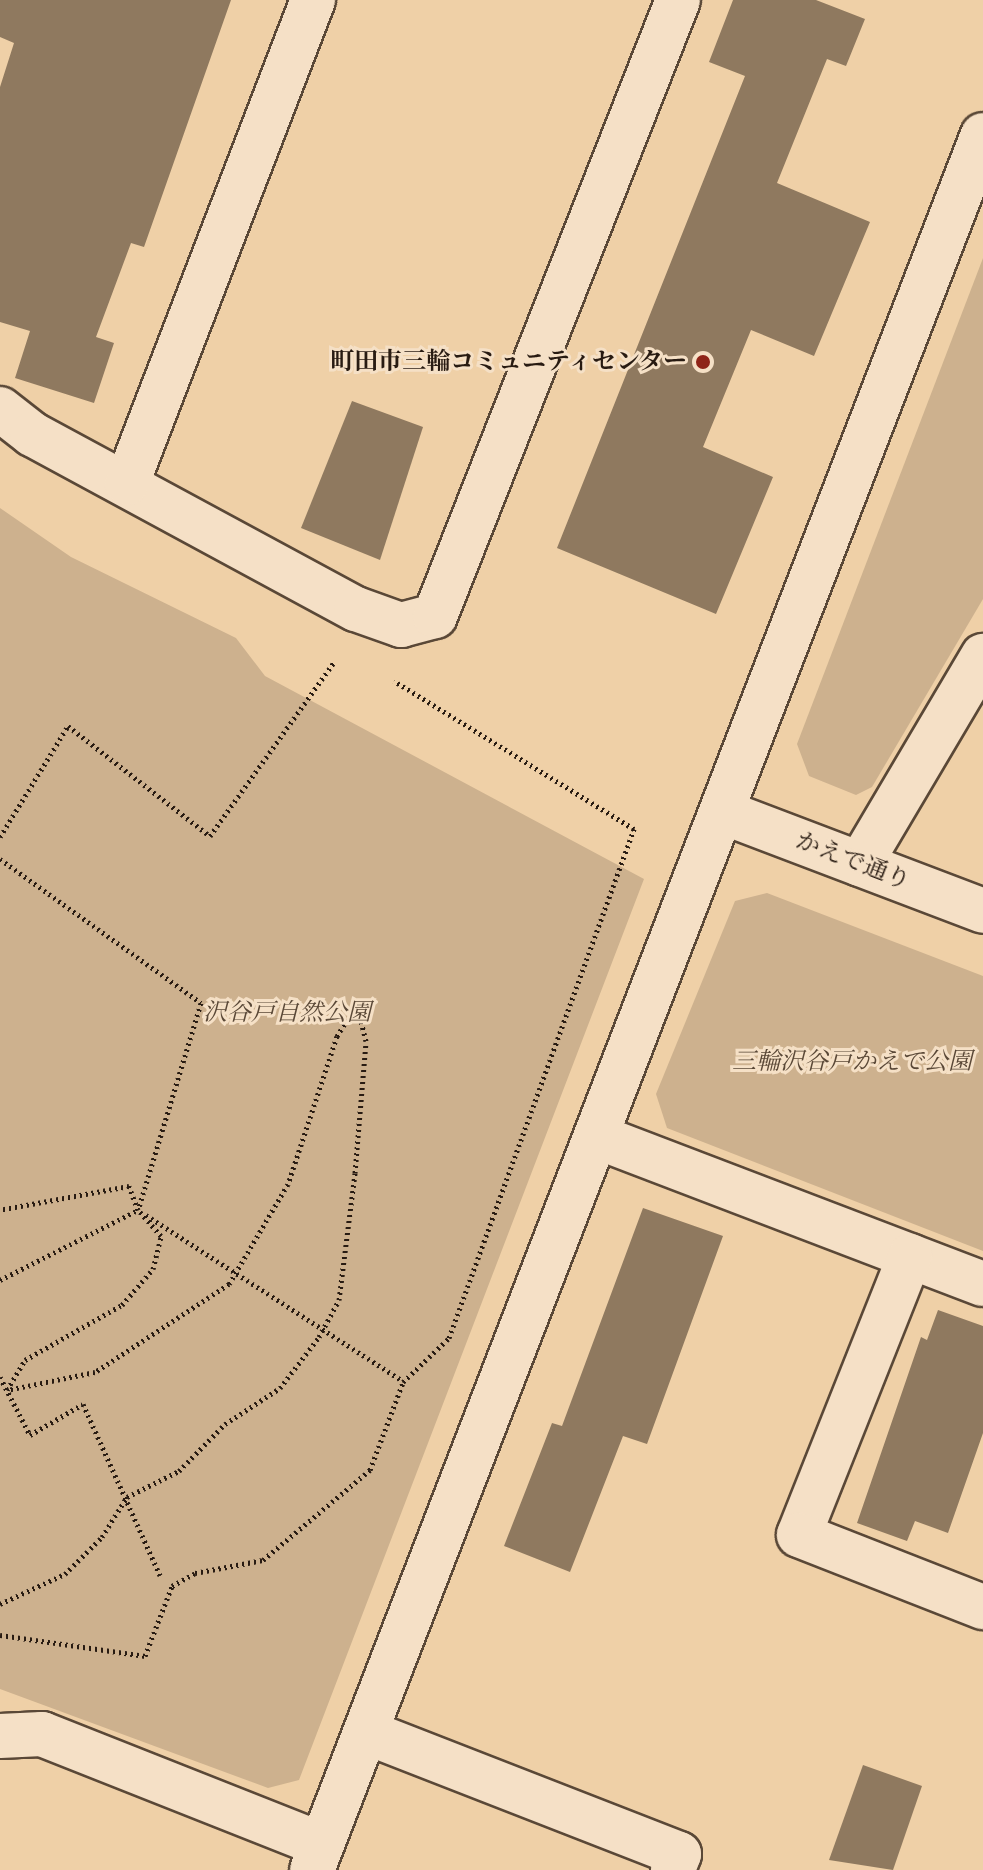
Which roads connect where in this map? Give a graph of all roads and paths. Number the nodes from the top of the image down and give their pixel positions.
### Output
1 (313, 0) edge
2 (678, 0) edge
3 (983, 135) edge
4 (0, 409) edge
5 (127, 483) junction
6 (983, 656) edge
7 (350, 662) dead end
8 (386, 678) dead end
9 (723, 812) junction
10 (0, 837) edge
11 (0, 859) edge
12 (860, 864) junction
13 (983, 911) edge
14 (598, 1137) junction
15 (0, 1210) edge
16 (138, 1210) junction
17 (910, 1256) junction
18 (236, 1272) junction
19 (0, 1280) edge
20 (983, 1284) edge
21 (324, 1327) junction
22 (0, 1377) edge
23 (403, 1382) junction
24 (7, 1390) junction
25 (127, 1497) junction
26 (160, 1575) dead end
27 (0, 1604) edge
28 (983, 1607) edge
29 (0, 1635) edge
30 (366, 1732) junction
31 (0, 1736) edge
32 (316, 1857) edge
33 (673, 1870) edge

1 - 5 street
2 - 5 street
3 - 9 street
4 - 5 street
6 - 12 street
7 - 10 path
8 - 23 path
9 - 12 street, かえで通り
9 - 14 street
11 - 16 path
12 - 13 street, かえで通り
14 - 17 street
14 - 30 street
15 - 16 path
16 - 18 path
16 - 19 path
16 - 24 path
17 - 20 street
17 - 28 street
18 - 21 path
18 - 21 path
18 - 24 path
21 - 23 path
21 - 25 path
22 - 24 path
23 - 29 path
24 - 25 path
25 - 26 path
25 - 27 path
30 - 32 street
30 - 33 street
31 - 32 street

